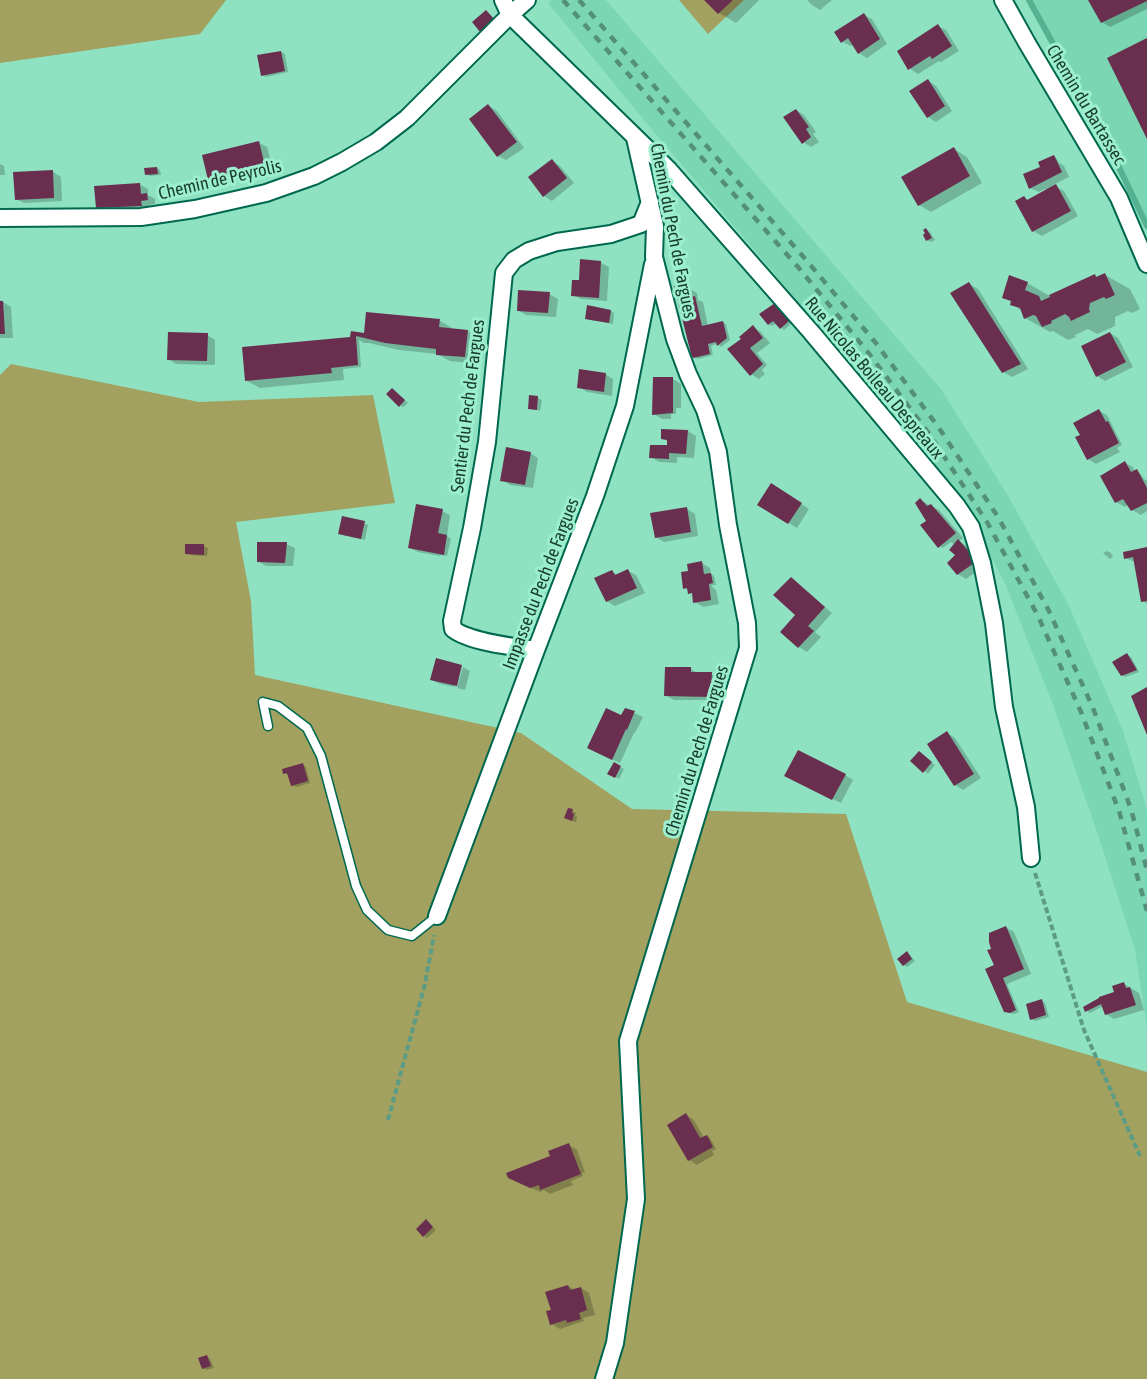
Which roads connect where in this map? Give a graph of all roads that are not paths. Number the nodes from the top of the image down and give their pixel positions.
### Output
1 (527, 0) edge
2 (1003, 0) edge
3 (507, 8) edge
4 (635, 138) junction
5 (650, 201) junction
6 (0, 218) edge
7 (654, 257) junction
8 (1147, 264) edge
9 (536, 650) junction
10 (268, 726) dead end
11 (1031, 858) road end
12 (437, 916) joint
13 (604, 1379) edge

1 - 3 street, Chemin de Peyrolis
2 - 8 street, Chemin du Bartassec
3 - 4 street, Rue Nicolas Boileau Despreaux
3 - 6 street, Chemin de Peyrolis
4 - 5 street, Chemin du Pech de Fargues
4 - 11 street, Rue Nicolas Boileau Despreaux
5 - 7 street, Chemin du Pech de Fargues
5 - 9 street, Sentier du Pech de Fargues
7 - 9 street, Impasse du Pech de Fargues
7 - 13 street, Chemin du Pech de Fargues
9 - 12 street, Impasse du Pech de Fargues
10 - 12 lane

